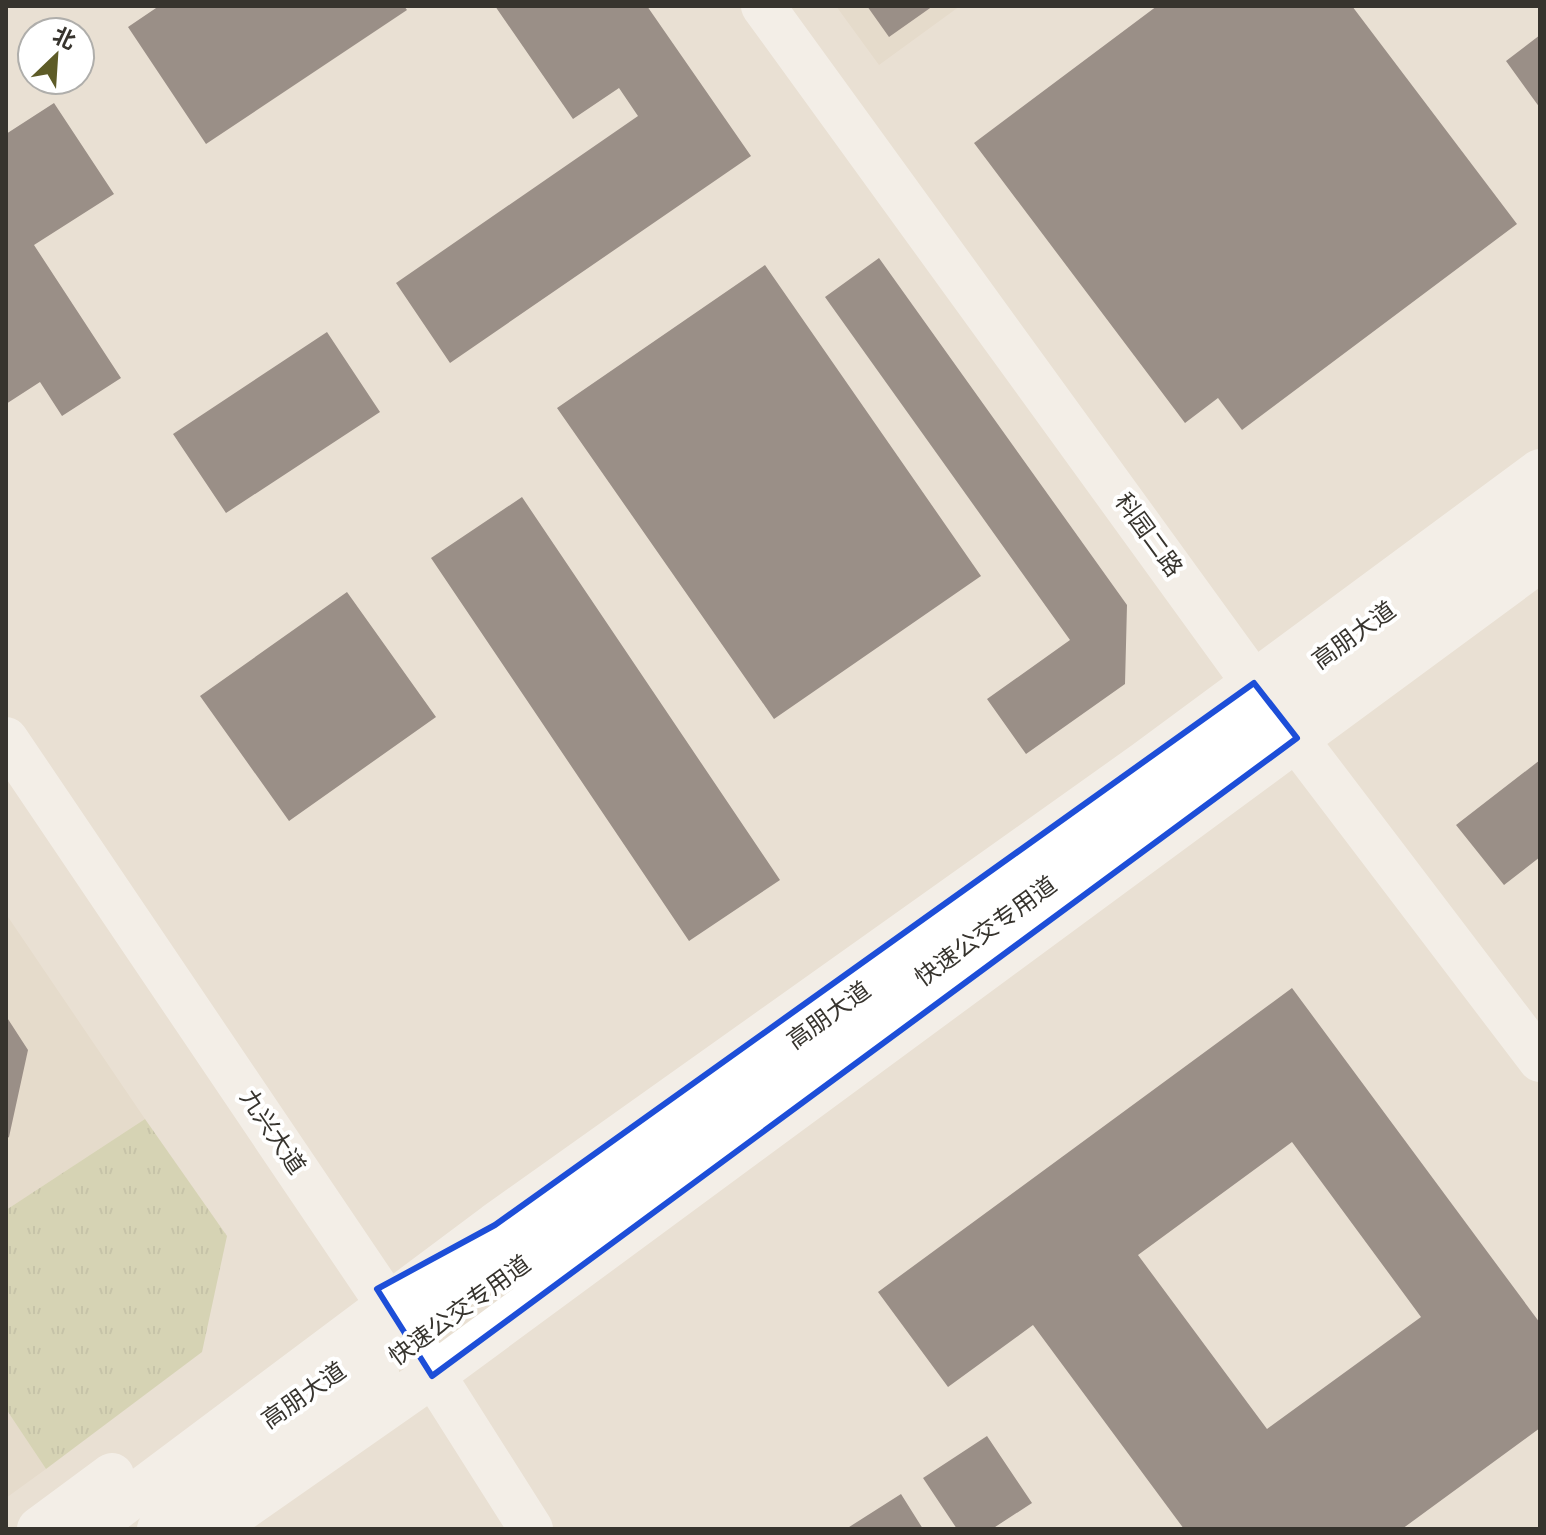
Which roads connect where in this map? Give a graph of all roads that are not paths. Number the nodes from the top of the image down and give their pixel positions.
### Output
1 (763, 6) edge
2 (1540, 471) edge
3 (1540, 503) edge
4 (1540, 530) edge
5 (1540, 560) edge
6 (1267, 701) junction
7 (1297, 738) junction
8 (6, 739) edge
9 (1540, 1060) edge
10 (495, 1225) junction
11 (403, 1327) junction
12 (432, 1376) junction
13 (39, 1529) edge
14 (89, 1529) edge
15 (118, 1529) edge
16 (159, 1529) edge
17 (213, 1529) edge
18 (531, 1529) edge

1 - 6 main road, 科园二路
2 - 10 main road
3 - 6 main road, 高朋大道
4 - 16 main road, 快速公交专用道
5 - 7 main road, 高朋大道
6 - 7 main road, 科园二路
6 - 11 main road, 高朋大道
7 - 9 main road, 科园二路
7 - 12 main road, 高朋大道
8 - 11 main road, 九兴大道
10 - 13 main road
10 - 14 main road
11 - 12 main road, 九兴大道
11 - 15 main road, 高朋大道
12 - 17 main road, 高朋大道
12 - 18 main road, 九兴大道

